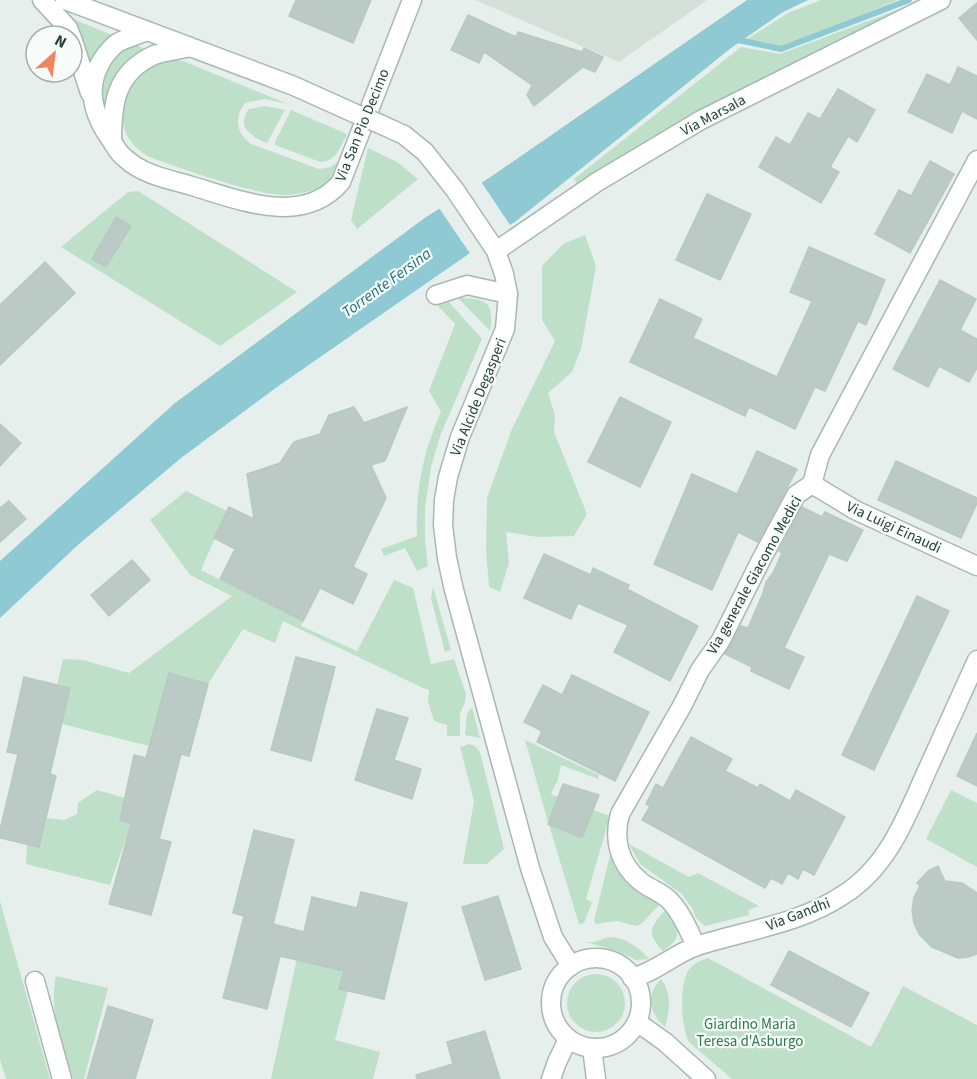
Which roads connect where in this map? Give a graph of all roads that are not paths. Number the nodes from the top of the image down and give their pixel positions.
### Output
1 (42, 0) edge
2 (65, 0) edge
3 (412, 0) edge
4 (942, 0) edge
5 (64, 24) edge
6 (147, 31) junction
7 (190, 47) junction
8 (84, 74) edge
9 (92, 97) junction
10 (112, 141) junction
11 (977, 160) edge
12 (493, 247) junction
13 (508, 294) junction
14 (436, 296) dead end
15 (812, 484) junction
16 (977, 566) edge
17 (977, 660) edge
18 (696, 946) junction
19 (571, 966) junction
20 (632, 978) junction
21 (34, 981) dead end
22 (636, 1022) junction
23 (568, 1039) junction
24 (592, 1048) junction
25 (62, 1079) edge
26 (551, 1079) edge
27 (596, 1079) edge
28 (706, 1079) edge

1 - 5 street
2 - 6 street, Via Alcide Degasperi
3 - 10 street, Via San Pio Decimo
4 - 12 street, Via Marsala
6 - 7 street, Via Alcide Degasperi
6 - 9 street, Via San Pio Decimo
7 - 10 street
7 - 12 street, Via Alcide Degasperi, bridge
8 - 9 street
9 - 10 street, Via San Pio Decimo
11 - 15 street, Via generale Giacomo Medici
12 - 13 street, Via Alcide Degasperi
13 - 14 street
13 - 19 street, Via Alcide Degasperi
15 - 16 street, Via Luigi Einaudi
15 - 18 street, Via generale Giacomo Medici
17 - 18 street, Via Gandhi
18 - 20 street, Via Gandhi
19 - 20 street
19 - 23 street
20 - 22 street
21 - 25 street
22 - 24 street
22 - 28 street
23 - 24 street
23 - 26 street
24 - 27 street

